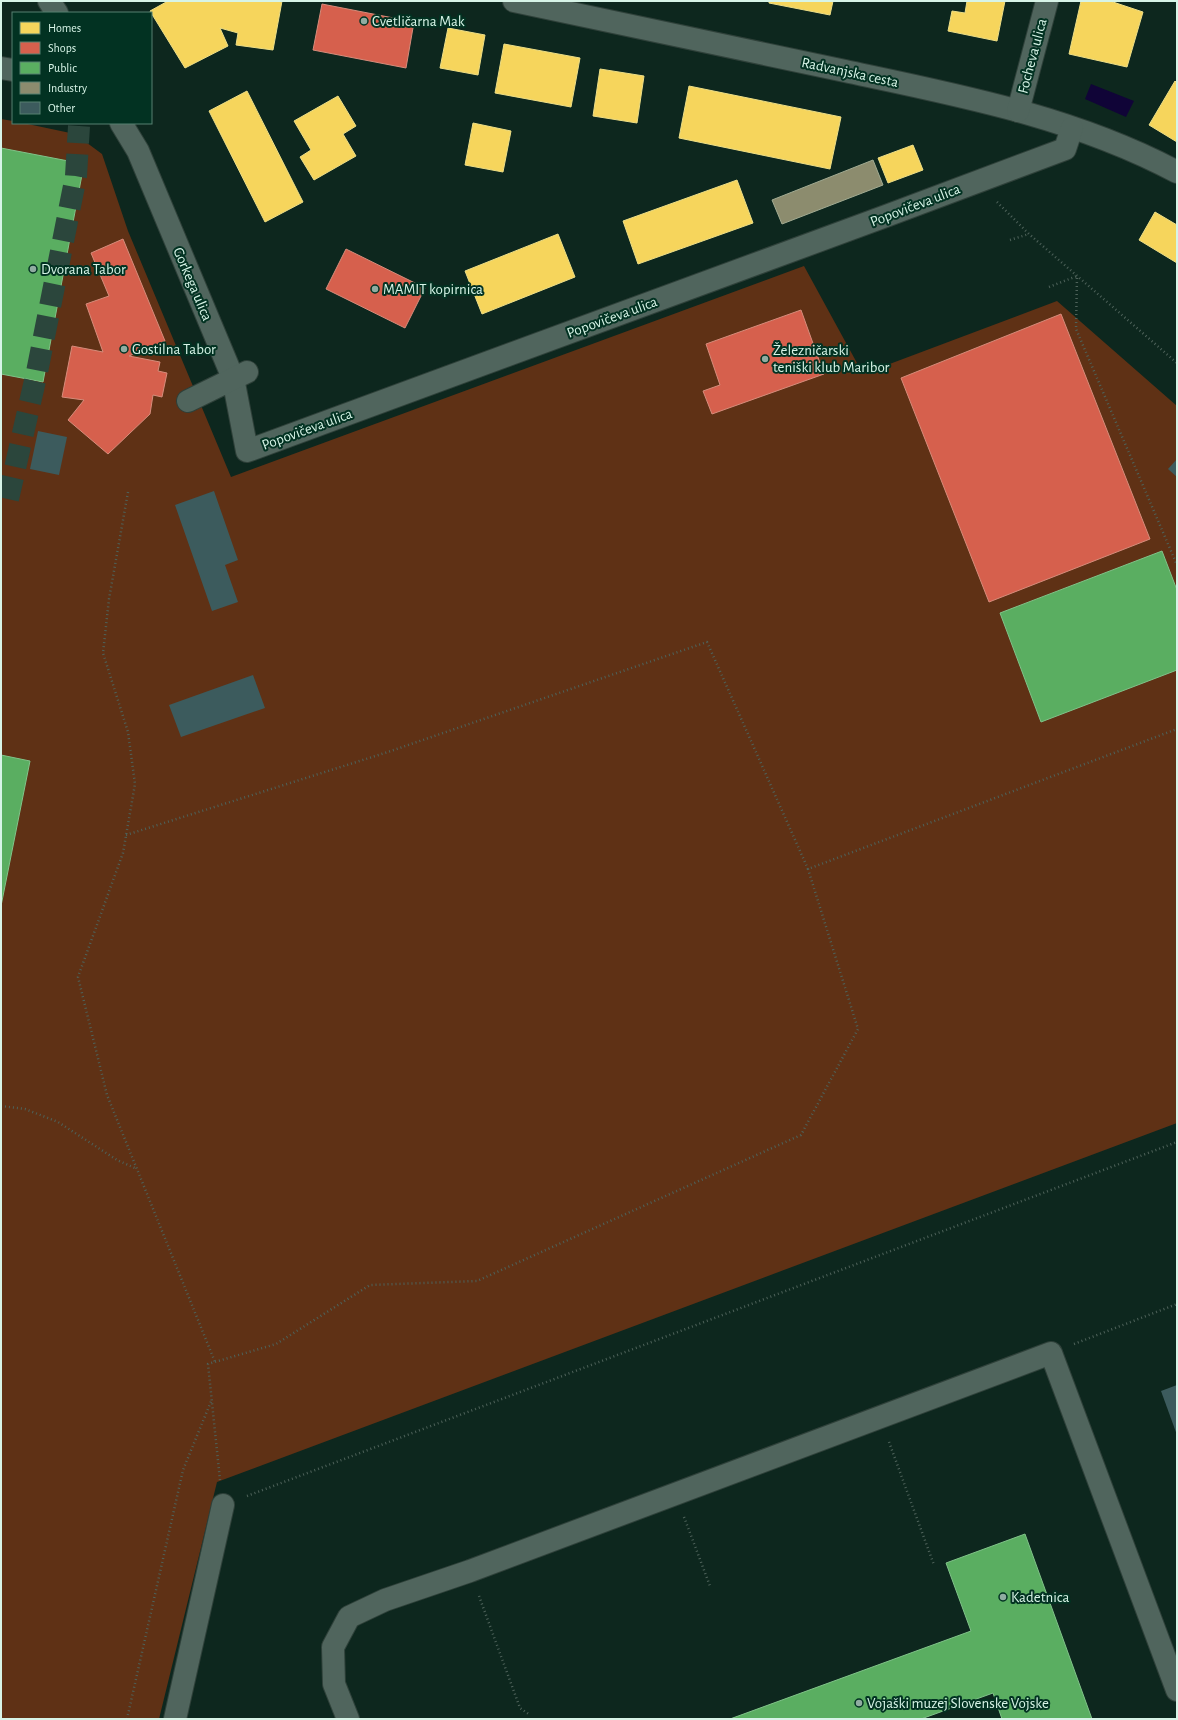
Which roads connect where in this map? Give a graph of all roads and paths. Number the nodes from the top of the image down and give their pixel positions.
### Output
1 (50, 1) edge
2 (514, 1) edge
3 (1047, 1) edge
4 (56, 12) edge
5 (1, 68) edge
6 (12, 70) edge
7 (1018, 111) junction
8 (122, 124) edge
9 (1072, 128) junction
10 (1177, 172) edge
11 (976, 181) junction
12 (1029, 234) junction
13 (1010, 240) dead end
14 (1077, 276) junction
15 (1049, 287) dead end
16 (1177, 363) edge
17 (240, 375) junction
18 (188, 401) dead end
19 (247, 451) joint
20 (128, 492) dead end
21 (1177, 565) edge
22 (1177, 729) edge
23 (126, 835) junction
24 (808, 869) junction
25 (1, 1106) edge
26 (1177, 1142) edge
27 (137, 1169) junction
28 (1177, 1304) edge
29 (1051, 1353) junction
30 (215, 1362) junction
31 (212, 1399) junction
32 (880, 1416) junction
33 (675, 1495) junction
34 (223, 1505) junction
35 (934, 1565) dead end
36 (470, 1571) junction
37 (710, 1586) dead end
38 (1177, 1690) edge
39 (530, 1715) dead end
40 (127, 1719) edge
41 (174, 1719) edge
42 (348, 1719) edge

1 - 4 street
2 - 7 street, Radvanjska cesta
3 - 7 street, Focheva ulica
5 - 6 street
7 - 9 street, Radvanjska cesta
8 - 17 street, Gorkega ulica
9 - 10 street, Radvanjska cesta
9 - 11 street, Popovičeva ulica
11 - 12 path, Popovičeva ulica
11 - 19 street, Popovičeva ulica
12 - 13 path
12 - 14 path, Popovičeva ulica
14 - 15 path
14 - 16 path, Popovičeva ulica
14 - 21 path
17 - 18 street
17 - 19 street, Gorkega ulica
20 - 23 path
22 - 24 path
23 - 24 path
23 - 27 path
24 - 30 path
25 - 27 path
26 - 34 path
27 - 30 path
28 - 29 path
29 - 32 street
29 - 38 street
30 - 31 path
31 - 34 path
31 - 40 path
32 - 33 street
32 - 35 path
33 - 36 street
33 - 37 path
34 - 41 street
36 - 39 path
36 - 42 street

